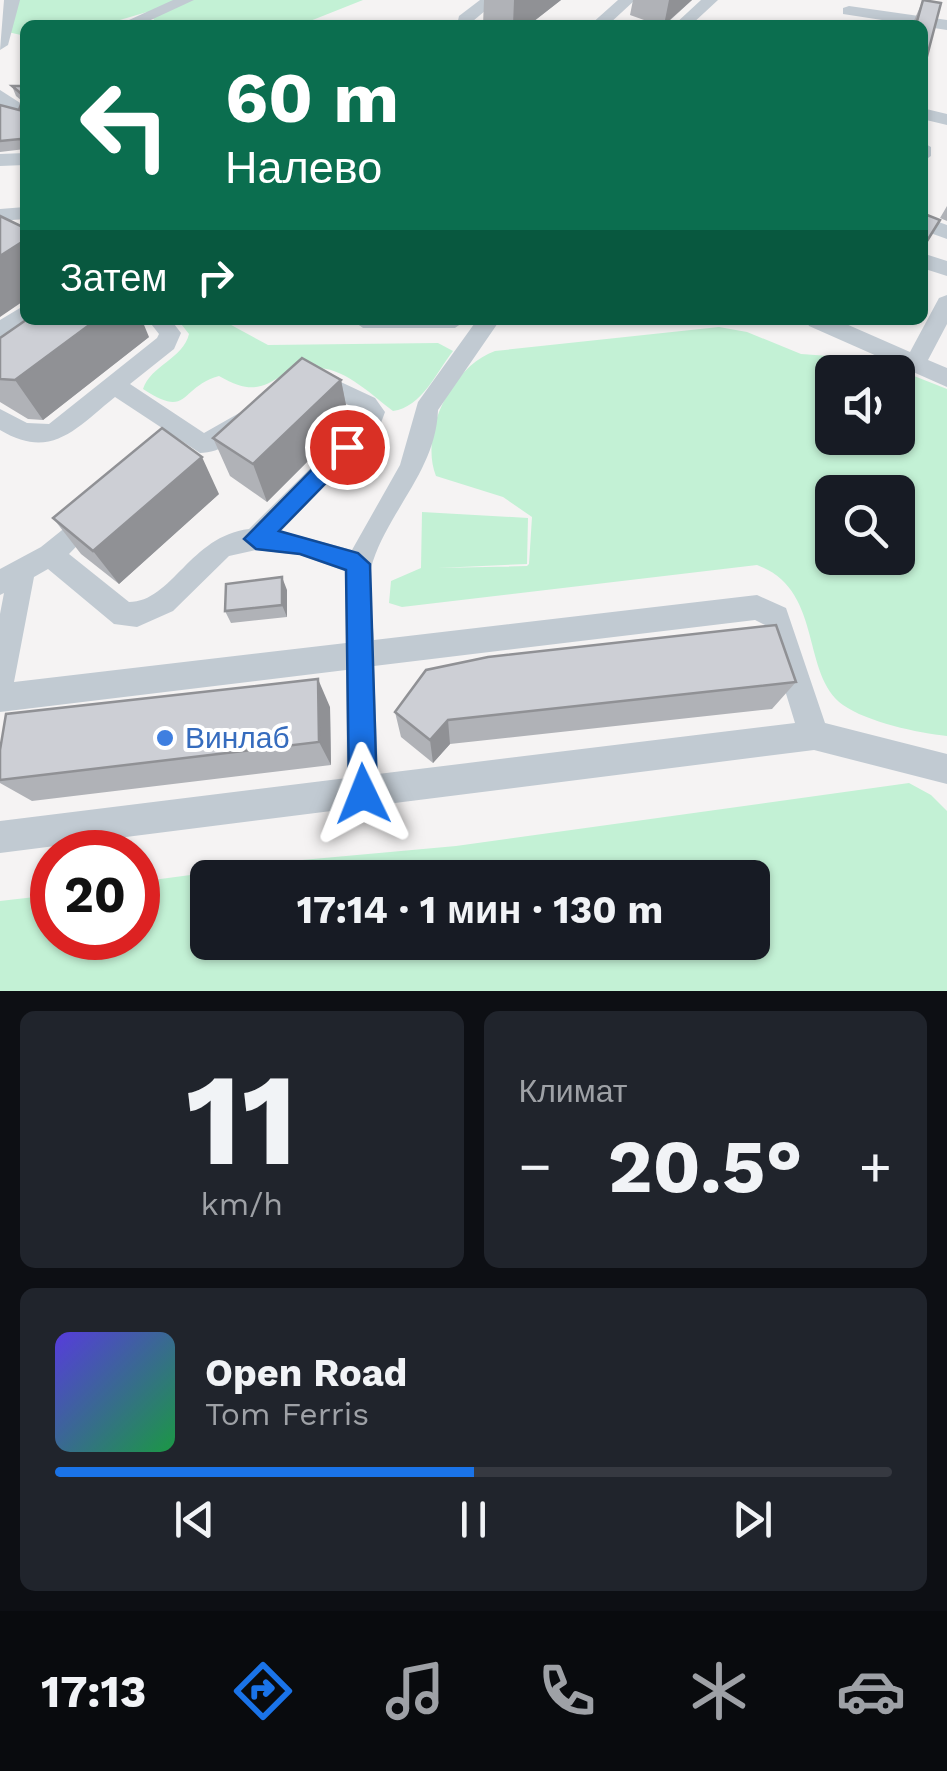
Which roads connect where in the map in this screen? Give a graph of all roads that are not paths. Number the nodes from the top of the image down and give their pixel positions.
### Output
1 (12, 0) edge
2 (186, 0) edge
3 (490, 0) edge
4 (710, 0) edge
5 (621, 1) edge
6 (849, 11) dead end
7 (138, 20) edge
8 (465, 20) edge
9 (603, 20) edge
10 (688, 20) edge
11 (912, 20) edge
12 (1, 42) edge
13 (0, 95) edge
14 (20, 110) edge
15 (947, 303) edge
16 (20, 316) edge
17 (163, 325) edge
18 (484, 325) edge
19 (828, 325) edge
20 (0, 331) edge
21 (895, 355) edge
22 (915, 364) joint
23 (947, 378) edge
24 (291, 382) edge
25 (116, 386) junction
26 (264, 403) edge
27 (0, 418) edge
28 (118, 494) edge
29 (256, 539) junction
30 (50, 555) junction
31 (358, 564) junction
32 (11, 578) edge
33 (358, 655) junction
34 (0, 682) edge
35 (0, 698) edge
36 (814, 735) junction
37 (947, 769) edge
38 (363, 794) junction
39 (0, 836) edge

1 - 12 street
2 - 7 street
3 - 8 street
4 - 10 street
5 - 9 street
6 - 11 street
13 - 14 street
15 - 22 street
16 - 20 street
17 - 25 street
18 - 31 street
19 - 21 street
22 - 23 street
24 - 29 street
25 - 26 street
25 - 27 street
28 - 30 street
29 - 30 street
29 - 31 street
30 - 32 street
31 - 33 street
32 - 34 street
33 - 35 street
33 - 36 street
33 - 38 street
36 - 37 street
36 - 38 street
38 - 39 street

